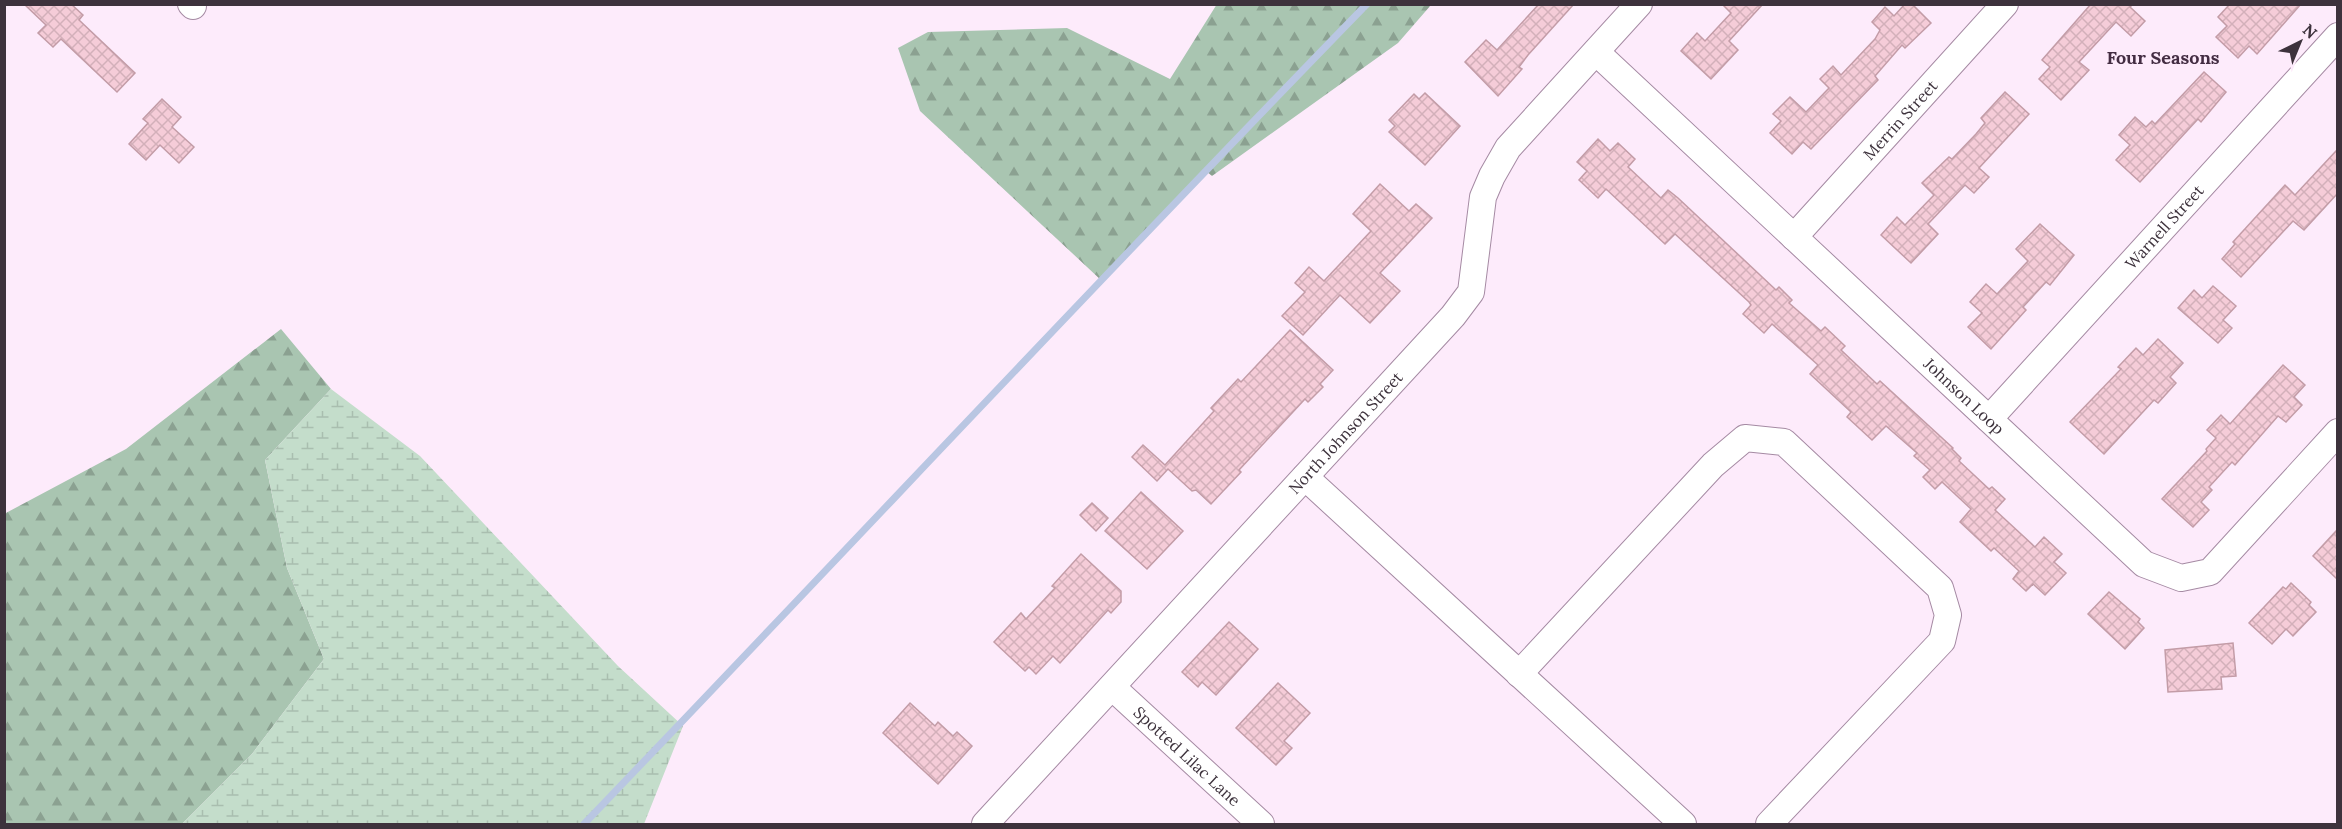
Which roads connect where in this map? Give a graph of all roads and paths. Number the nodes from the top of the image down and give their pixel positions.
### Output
1 (1639, 4) edge
2 (2005, 4) edge
3 (2337, 36) edge
4 (1596, 52) junction
5 (1794, 237) junction
6 (1989, 419) junction
7 (2337, 432) edge
8 (1305, 477) junction
9 (1518, 674) junction
10 (1112, 687) junction
11 (986, 825) edge
12 (1261, 825) edge
13 (1683, 825) edge
14 (1769, 825) edge

1 - 4 street, North Johnson Street
2 - 5 street, Merrin Street
3 - 6 street, Warnell Street
4 - 5 street, Johnson Loop
4 - 8 street, North Johnson Street
5 - 6 street, Johnson Loop
6 - 7 street, Johnson Loop
8 - 9 street
8 - 10 street, North Johnson Street
9 - 13 street
9 - 14 street
10 - 11 street, North Johnson Street
10 - 12 street, Spotted Lilac Lane

